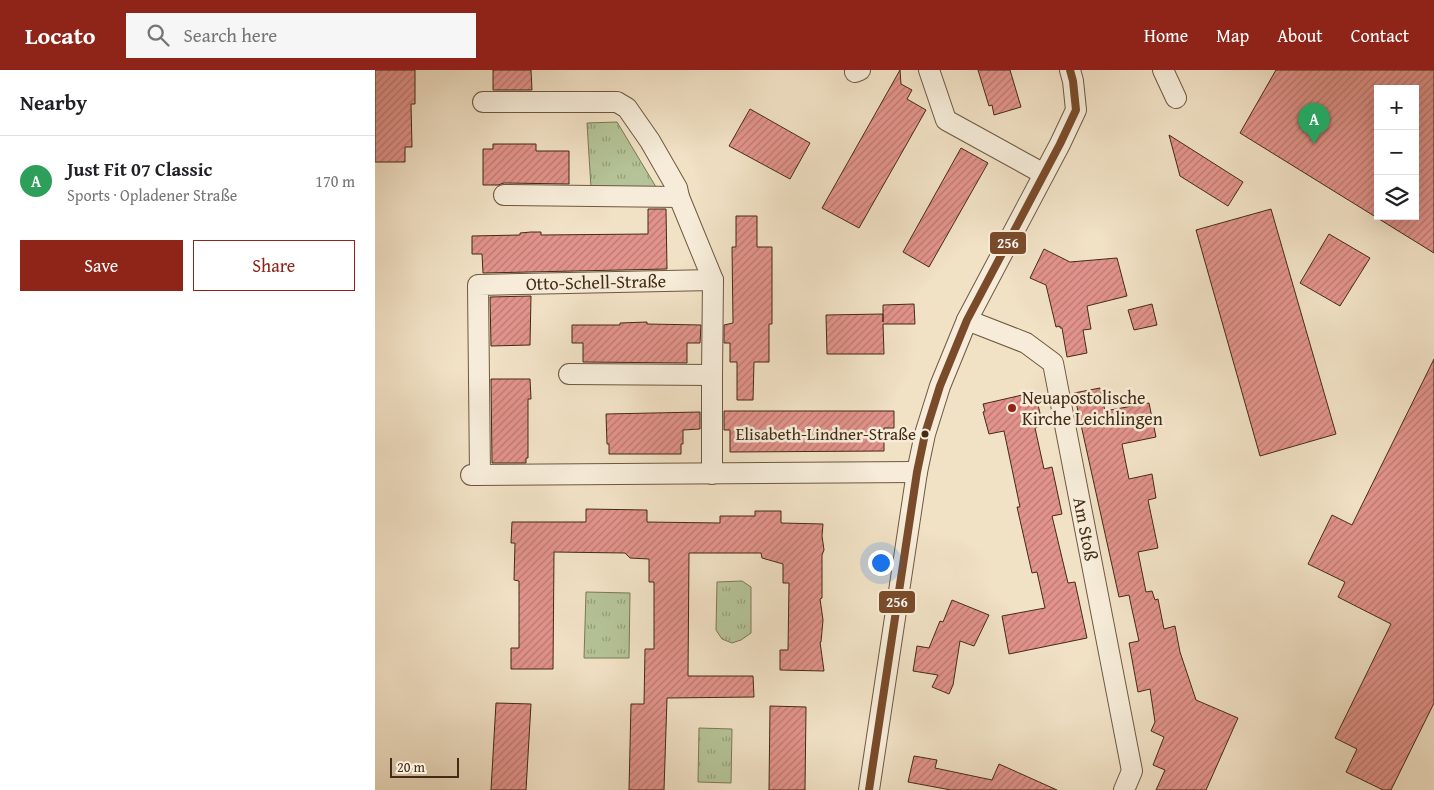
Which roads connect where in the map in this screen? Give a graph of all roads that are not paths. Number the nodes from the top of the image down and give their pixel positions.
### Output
1 (929, 70) edge
2 (1070, 70) edge
3 (1163, 70) edge
4 (1176, 98) dead end
5 (483, 102) dead end
6 (1044, 174) junction
7 (504, 195) dead end
8 (679, 197) junction
9 (713, 280) junction
10 (967, 320) junction
11 (569, 374) dead end
12 (712, 375) junction
13 (917, 472) junction
14 (712, 474) junction
15 (869, 790) edge
16 (1124, 790) edge

1 - 6 street
2 - 6 street
3 - 4 street
5 - 8 street
6 - 10 street
7 - 8 street
8 - 9 street
9 - 12 street
9 - 14 street, Otto-Schell-Straße
10 - 13 street
10 - 16 street, Am Stoß
11 - 12 street
12 - 14 street
13 - 14 street
13 - 15 street

